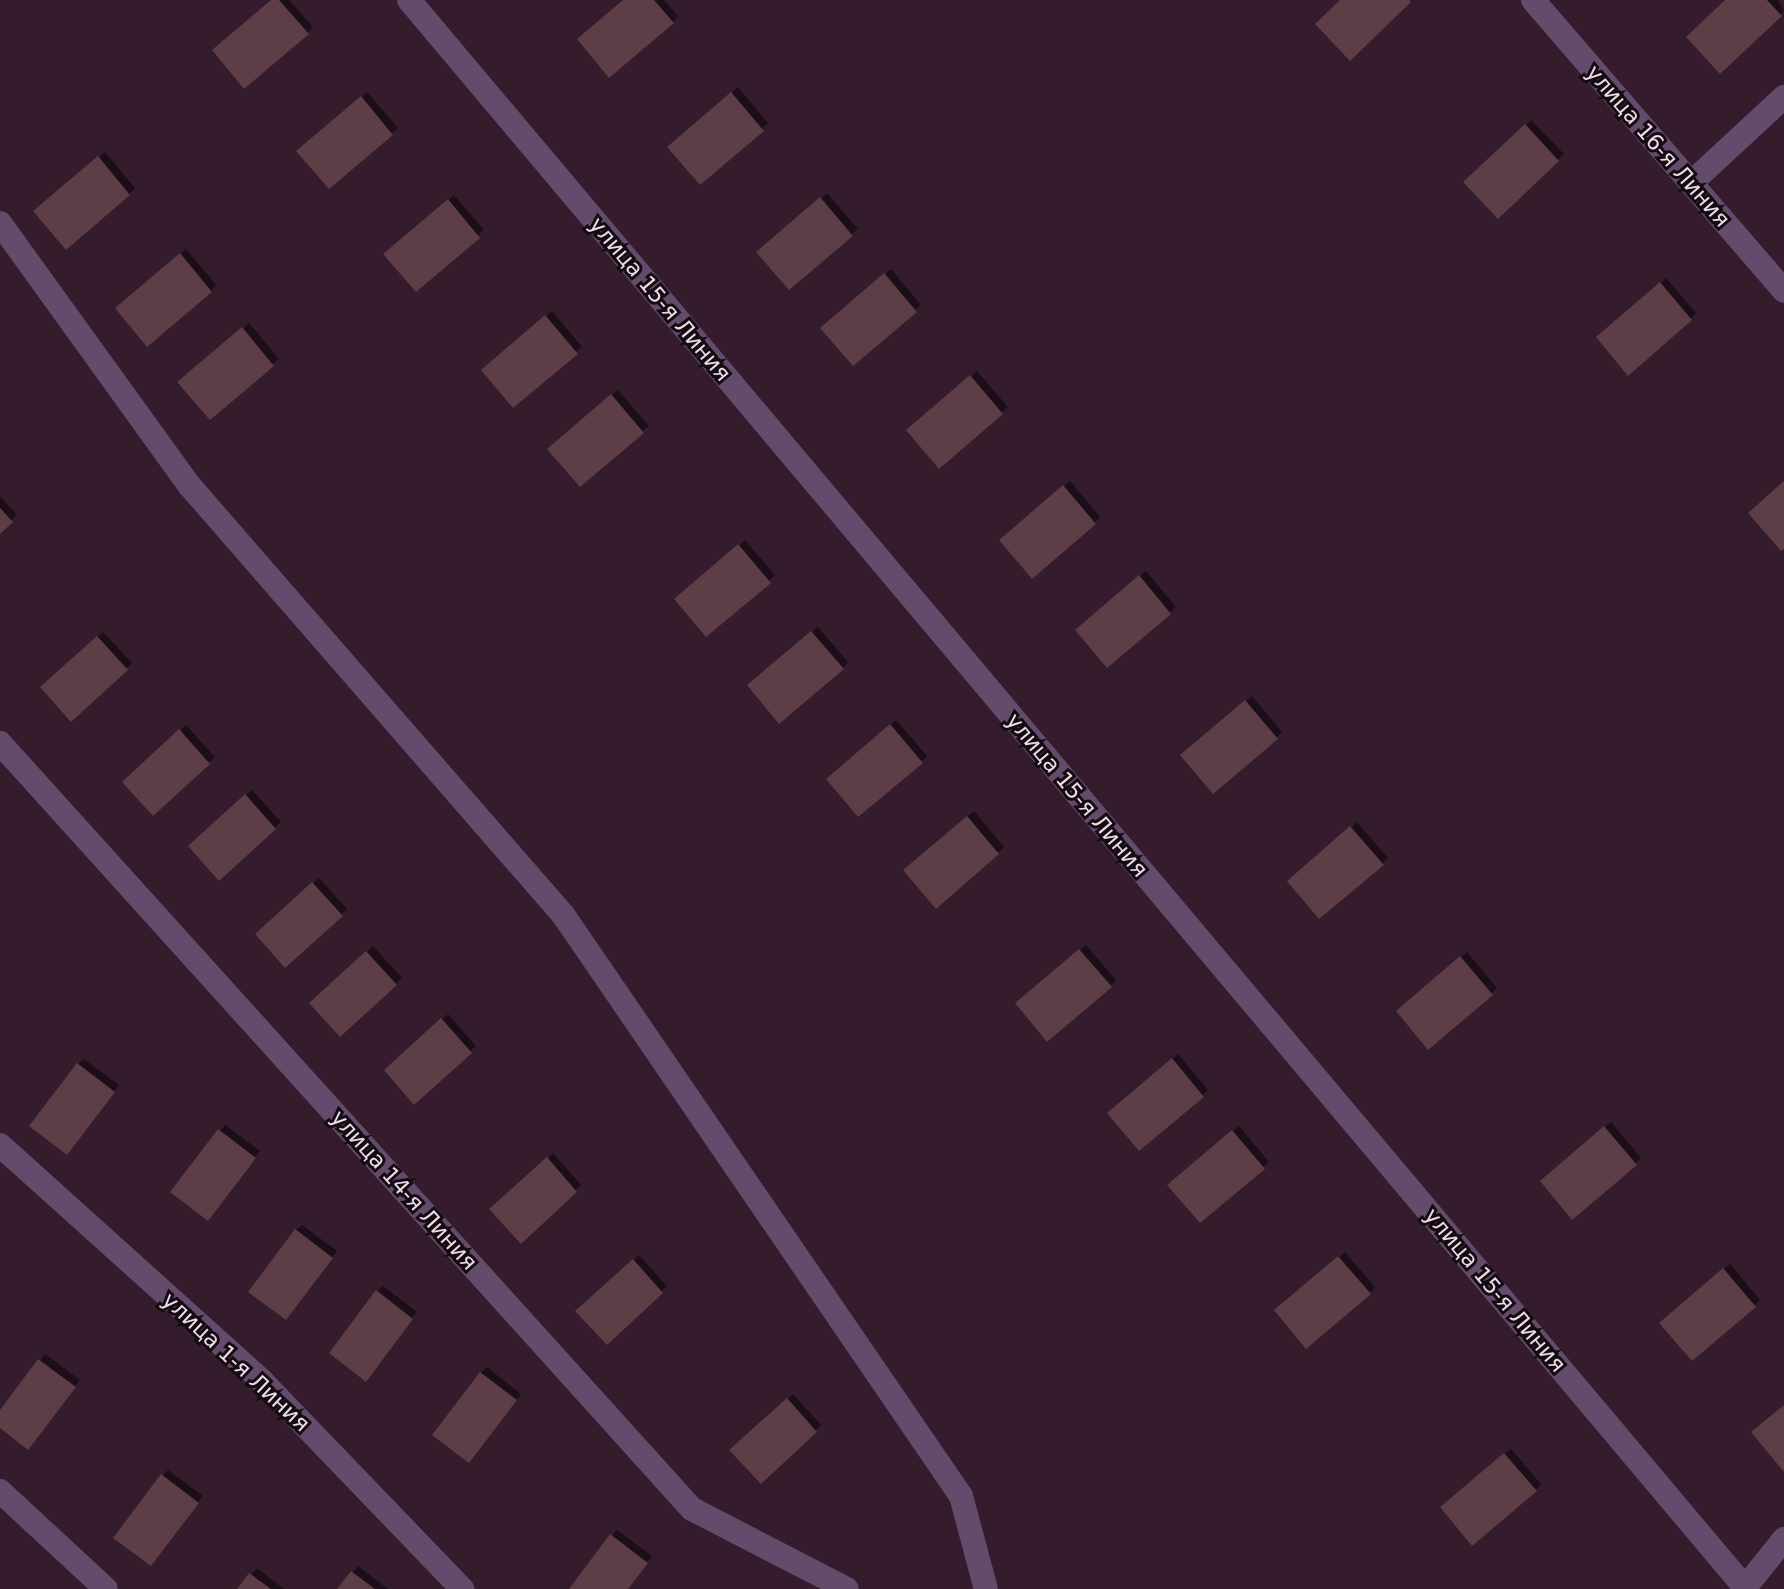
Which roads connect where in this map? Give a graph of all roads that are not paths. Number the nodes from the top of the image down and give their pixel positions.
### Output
1 (409, 0) edge
2 (1533, 0) edge
3 (1784, 97) edge
4 (1691, 183) junction
5 (0, 223) edge
6 (1784, 291) edge
7 (0, 743) edge
8 (0, 1145) edge
9 (0, 1491) edge
10 (1784, 1539) edge
11 (106, 1589) edge
12 (462, 1589) edge
13 (847, 1589) edge
14 (986, 1589) edge
15 (1745, 1589) edge

1 - 15 street, улица 15-я Линия
2 - 4 street, улица 16-я Линия
3 - 4 street
4 - 6 street, улица 16-я Линия
5 - 14 street
7 - 13 street, улица 14-я Линия
8 - 12 street, улица 1-я Линия
9 - 11 street
10 - 15 street

